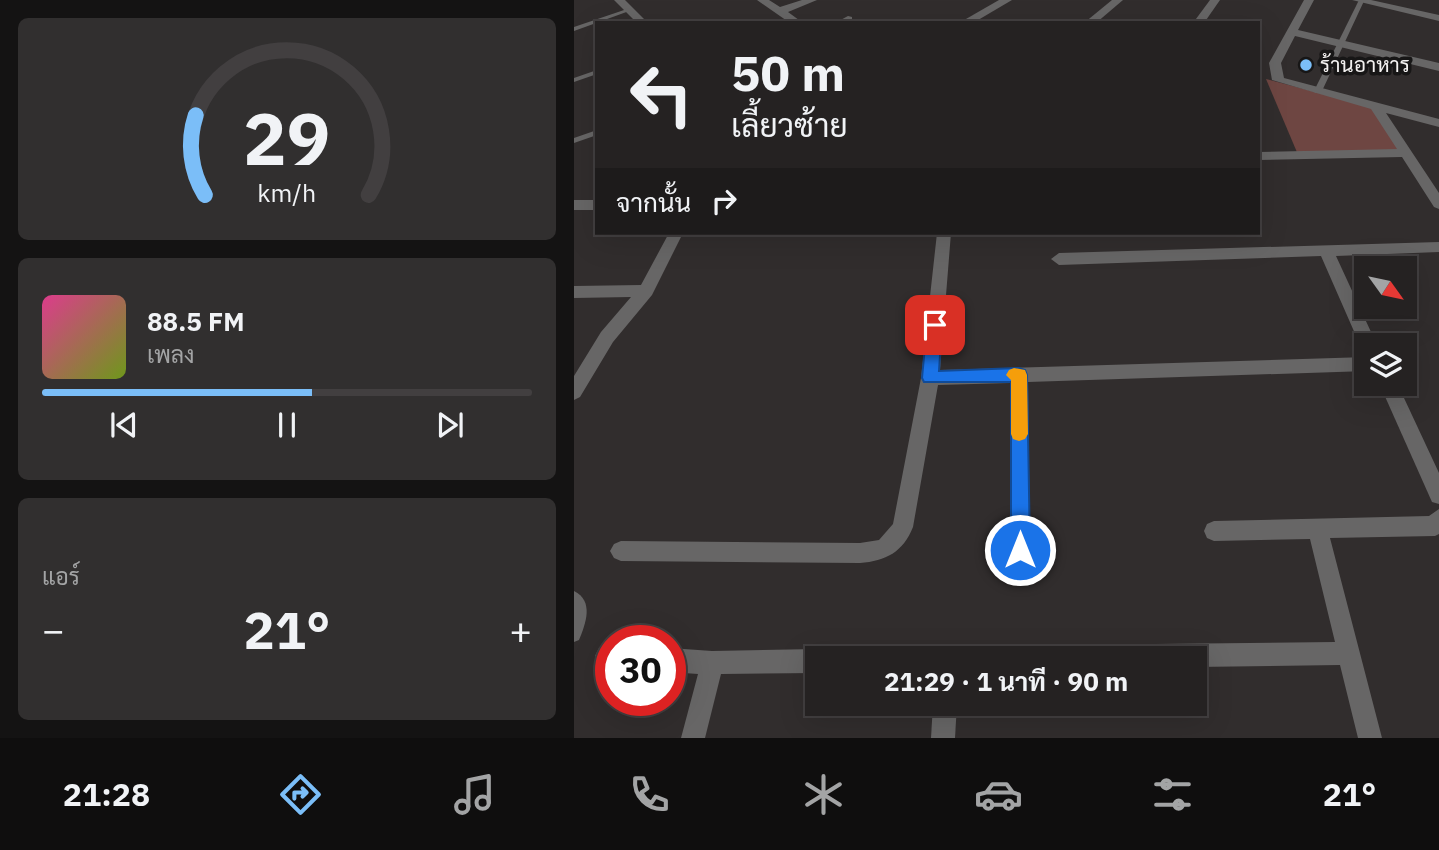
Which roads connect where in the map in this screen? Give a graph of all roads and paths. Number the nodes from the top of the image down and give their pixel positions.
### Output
1 (619, 0) edge
2 (762, 0) edge
3 (812, 0) edge
4 (1007, 0) edge
5 (1118, 0) edge
6 (1215, 0) edge
7 (1309, 0) edge
8 (1359, 0) edge
9 (629, 10) junction
10 (779, 11) junction
11 (1439, 18) edge
12 (597, 21) edge
13 (641, 21) edge
14 (795, 21) edge
15 (968, 21) edge
16 (1092, 21) edge
17 (1199, 21) edge
18 (595, 22) edge
19 (574, 29) edge
20 (1291, 32) junction
21 (1341, 44) junction
22 (1439, 66) edge
23 (595, 73) edge
24 (574, 80) edge
25 (1318, 92) junction
26 (1376, 107) junction
27 (1439, 123) edge
28 (595, 133) edge
29 (574, 141) edge
30 (1406, 153) junction
31 (1260, 156) edge
32 (1439, 204) edge
33 (574, 205) edge
34 (595, 205) edge
35 (675, 235) edge
36 (944, 235) edge
37 (1439, 247) edge
38 (1326, 250) junction
39 (1059, 259) dead end
40 (646, 291) junction
41 (574, 292) edge
42 (1364, 333) edge
43 (1354, 364) edge
44 (1019, 375) junction
45 (930, 378) junction
46 (574, 392) edge
47 (1395, 396) edge
48 (1435, 474) edge
49 (1439, 495) edge
50 (1439, 519) edge
51 (1318, 530) junction
52 (1214, 531) dead end
53 (1020, 550) dead end
54 (621, 551) dead end
55 (574, 598) edge
56 (574, 635) edge
57 (1349, 653) junction
58 (1207, 655) edge
59 (686, 661) edge
60 (805, 661) edge
61 (712, 663) junction
62 (944, 716) edge
63 (693, 738) edge
64 (943, 738) edge
65 (1370, 738) edge

1 - 9 street
2 - 10 street
3 - 10 street
4 - 15 street
5 - 16 street
6 - 17 street
7 - 20 street
8 - 11 street
8 - 21 lane
9 - 12 lane
9 - 13 street
10 - 14 street
18 - 19 lane
20 - 21 street
20 - 25 street
21 - 22 street
21 - 25 lane
23 - 24 lane
25 - 26 street
26 - 27 street
26 - 30 street
28 - 29 lane
30 - 31 street
30 - 32 street
33 - 34 street
35 - 40 street
36 - 45 street
37 - 38 street
38 - 39 street
38 - 42 street
40 - 41 street
40 - 46 street
43 - 44 street
44 - 45 street
44 - 53 street
45 - 54 street
47 - 48 street
48 - 49 street
50 - 51 street
51 - 52 street
51 - 57 street
55 - 56 lane
57 - 58 street
57 - 65 street
59 - 61 street
60 - 61 street
61 - 63 street
62 - 64 street

